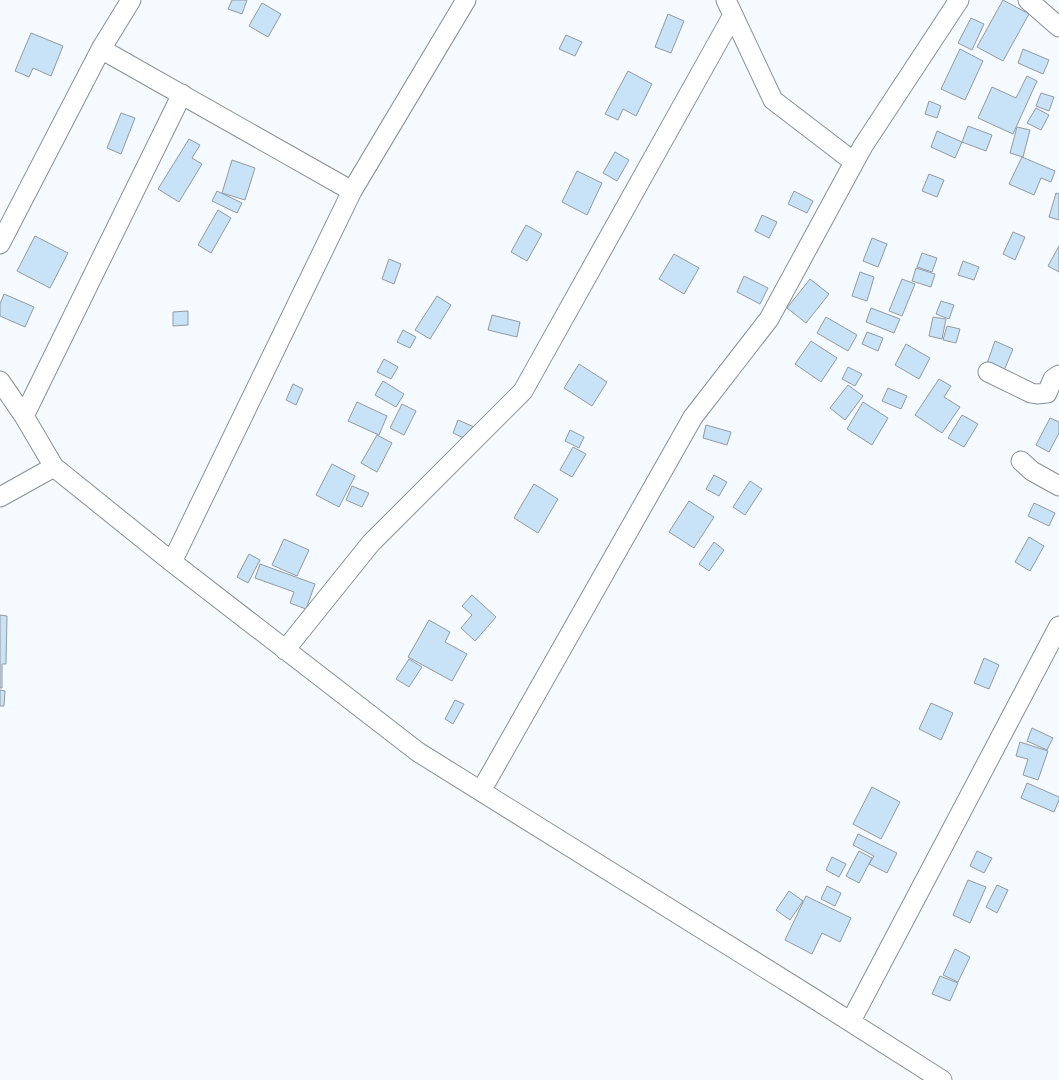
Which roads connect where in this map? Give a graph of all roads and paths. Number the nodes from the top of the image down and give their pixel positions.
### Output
1 (131, 0) edge
2 (466, 0) edge
3 (959, 0) edge
4 (1028, 0) edge
5 (729, 7) edge
6 (1059, 27) edge
7 (101, 49) junction
8 (182, 94) junction
9 (854, 162) junction
10 (352, 191) junction
11 (0, 244) edge
12 (988, 372) dead end
13 (1059, 375) edge
14 (0, 381) edge
15 (24, 416) junction
16 (1021, 461) dead end
17 (54, 467) junction
18 (1059, 486) edge
19 (0, 497) edge
20 (172, 562) junction
21 (1059, 626) edge
22 (285, 650) junction
23 (481, 791) junction
24 (850, 1022) junction
25 (942, 1080) edge

1 - 7 street
2 - 10 street
3 - 9 street
4 - 6 street
5 - 9 street
5 - 22 street
7 - 8 street
7 - 11 street
8 - 10 street
8 - 15 street
9 - 23 street
10 - 20 street
12 - 13 street
14 - 15 street
15 - 17 street
16 - 18 street
17 - 19 street
17 - 20 street
20 - 22 street
21 - 24 street
22 - 23 street
23 - 24 street
24 - 25 street

